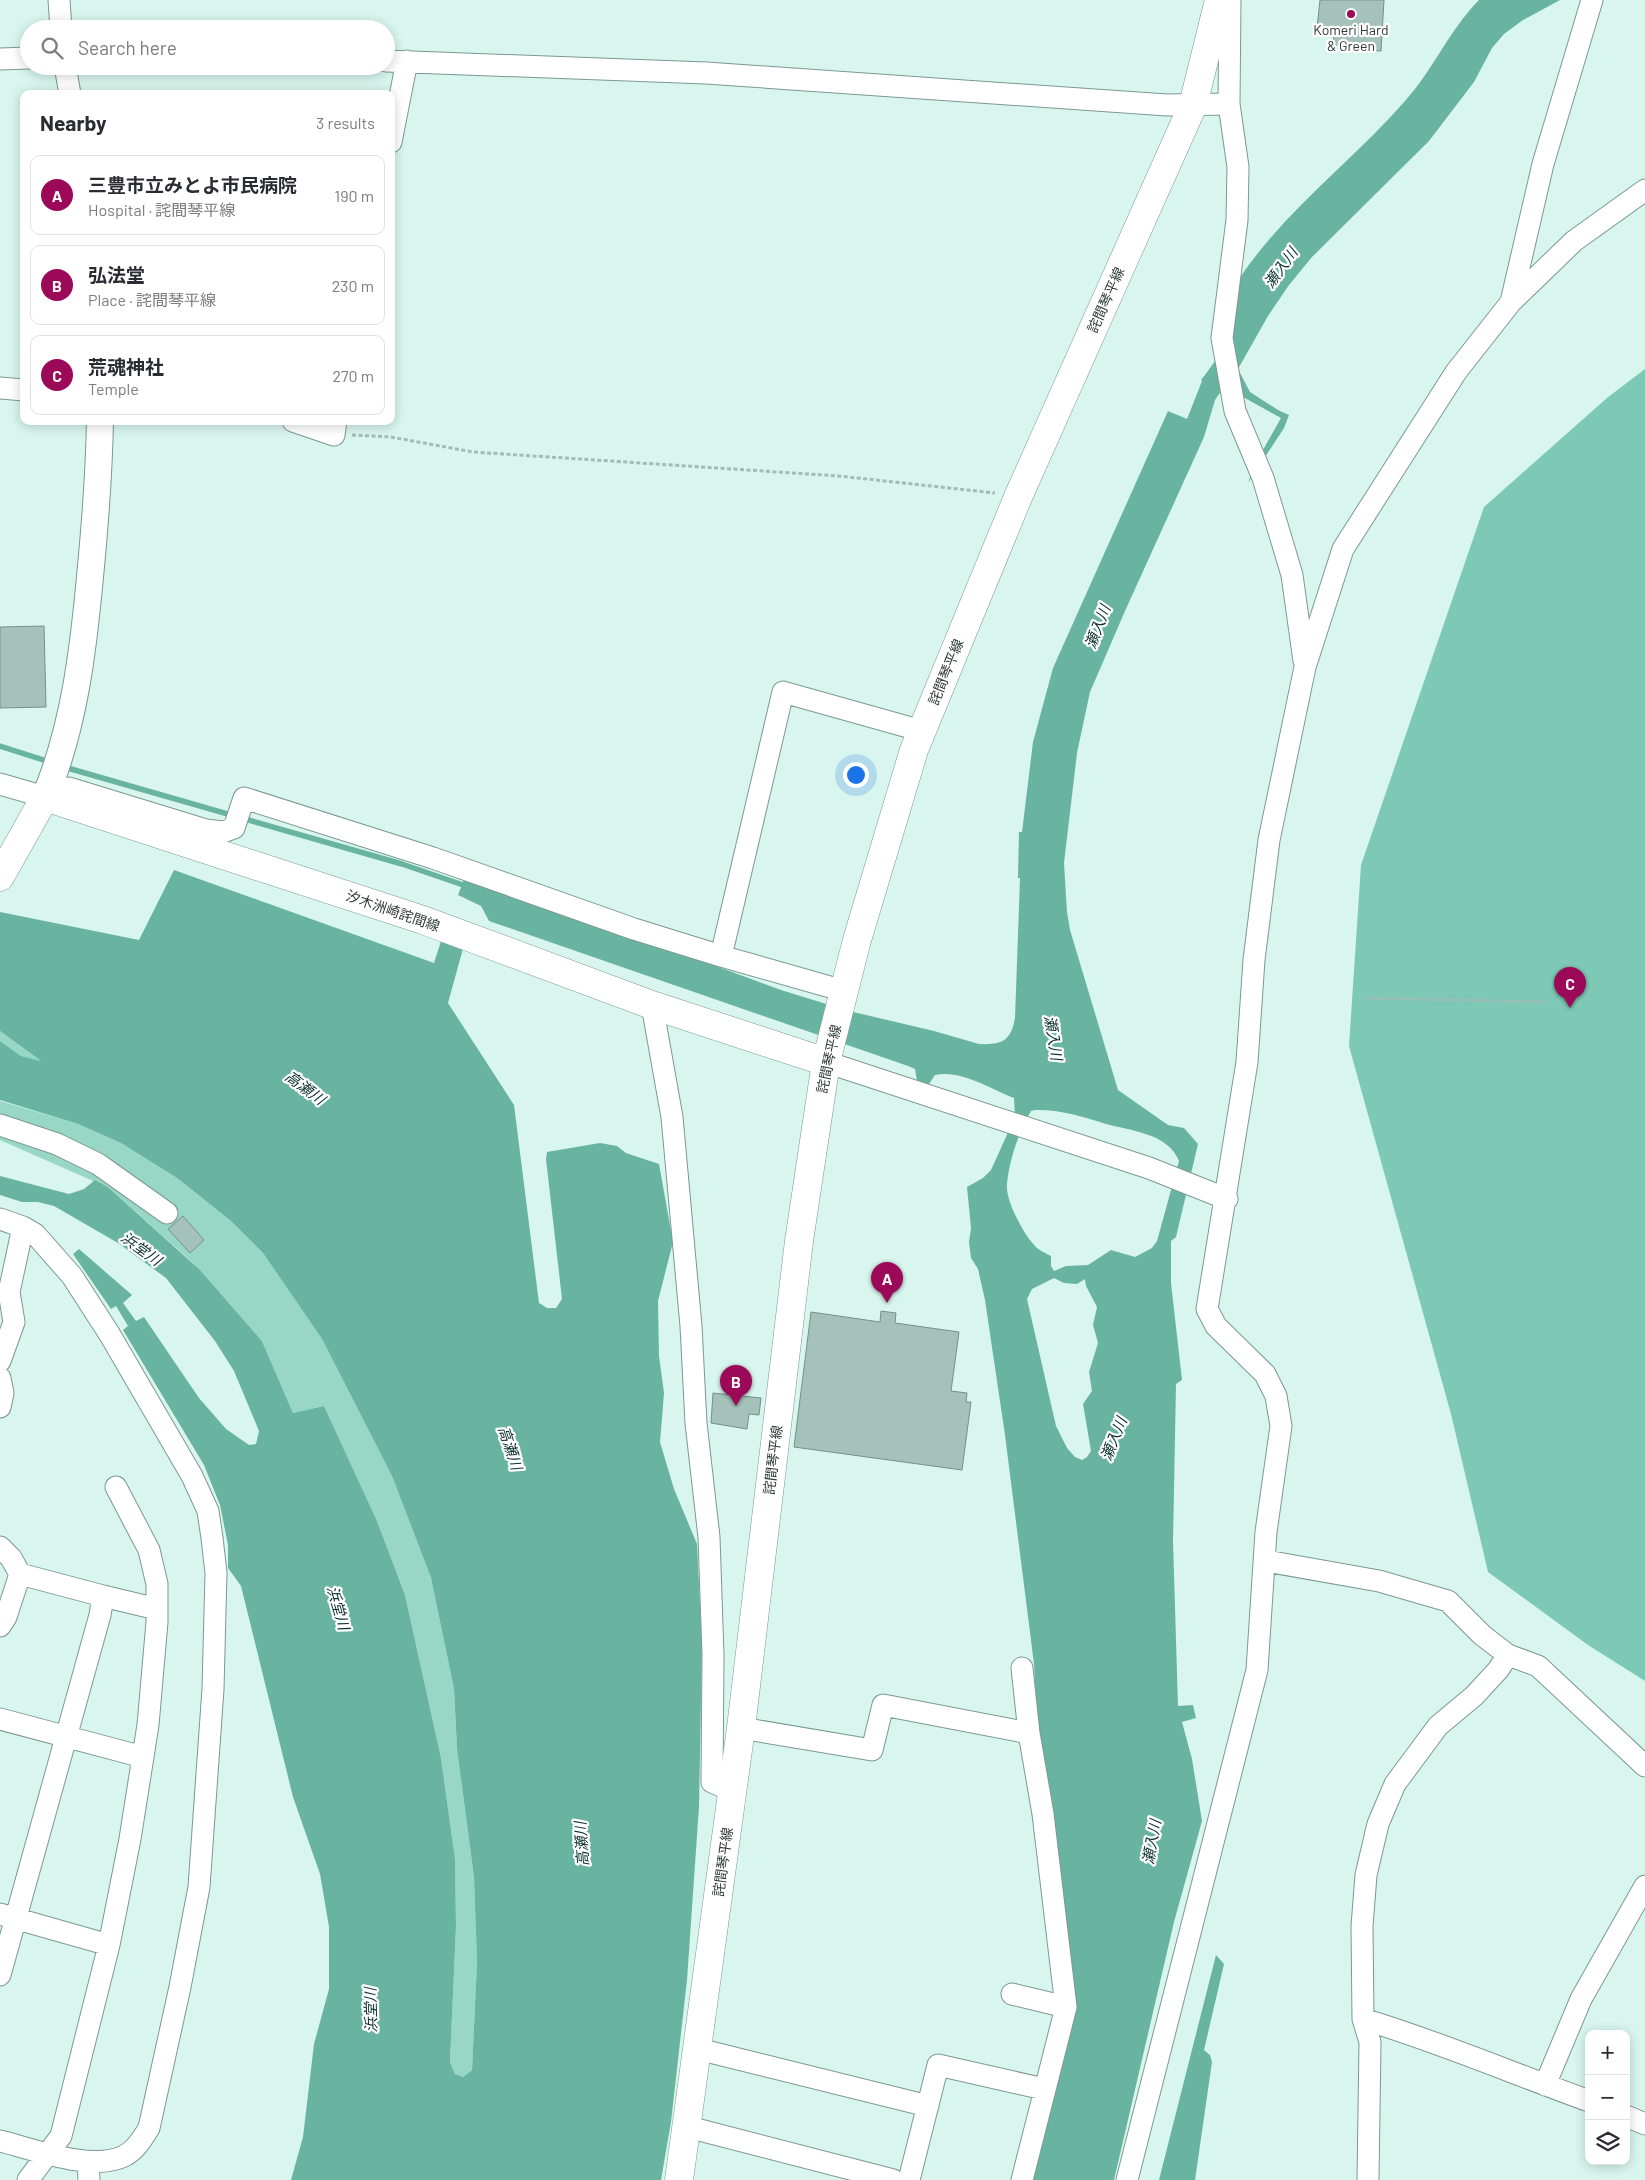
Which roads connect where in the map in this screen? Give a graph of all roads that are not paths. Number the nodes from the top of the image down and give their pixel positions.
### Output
1 (59, 0) edge
2 (1219, 0) edge
3 (1230, 0) edge
4 (1592, 2) edge
5 (60, 20) edge
6 (20, 58) edge
7 (0, 59) edge
8 (397, 61) edge
9 (67, 75) edge
10 (69, 90) edge
11 (395, 90) edge
12 (1229, 104) junction
13 (1193, 105) junction
14 (1645, 190) edge
15 (1511, 302) junction
16 (0, 388) edge
17 (20, 390) edge
18 (100, 425) edge
19 (317, 425) edge
20 (335, 428) edge
21 (1305, 666) junction
22 (922, 731) junction
23 (50, 783) junction
24 (0, 784) edge
25 (0, 877) edge
26 (721, 956) junction
27 (842, 997) junction
28 (652, 1005) junction
29 (827, 1056) junction
30 (0, 1125) edge
31 (1226, 1199) junction
32 (167, 1213) dead end
33 (0, 1219) edge
34 (23, 1227) junction
35 (0, 1361) edge
36 (0, 1378) edge
37 (0, 1407) edge
38 (116, 1487) dead end
39 (0, 1547) edge
40 (1266, 1561) junction
41 (20, 1574) junction
42 (103, 1596) junction
43 (157, 1609) junction
44 (0, 1626) edge
45 (1508, 1655) junction
46 (1022, 1668) dead end
47 (0, 1719) edge
48 (741, 1728) junction
49 (1029, 1733) junction
50 (65, 1738) junction
51 (143, 1757) junction
52 (1645, 1766) edge
53 (733, 1791) junction
54 (1645, 1886) edge
55 (8, 1917) edge
56 (109, 1945) junction
57 (0, 1975) edge
58 (1012, 1994) dead end
59 (1066, 2007) junction
60 (1364, 2019) junction
61 (698, 2048) junction
62 (1545, 2085) junction
63 (1044, 2089) junction
64 (1585, 2100) edge
65 (928, 2106) junction
66 (1630, 2118) edge
67 (1645, 2124) edge
68 (688, 2127) junction
69 (0, 2141) edge
70 (48, 2154) junction
71 (88, 2171) edge
72 (28, 2180) edge
73 (679, 2180) edge
74 (893, 2180) edge
75 (909, 2180) edge
76 (1022, 2180) edge
77 (1127, 2180) edge
78 (1368, 2180) edge

1 - 5 street
2 - 13 main road, 詫間琴平線
3 - 12 street
4 - 15 street
6 - 7 street
8 - 11 street
8 - 13 street
9 - 10 street
12 - 13 street
12 - 21 street
13 - 22 main road, 詫間琴平線
14 - 15 street
15 - 21 street
16 - 17 street
18 - 23 street
19 - 20 street
21 - 31 street
22 - 26 street
22 - 27 main road, 詫間琴平線
23 - 24 street
23 - 25 main road
23 - 26 street
23 - 28 main road, 汐木洲崎詫間線
26 - 27 street
27 - 29 main road, 詫間琴平線
28 - 29 main road, 汐木洲崎詫間線
28 - 53 street
29 - 31 street
29 - 48 main road, 詫間琴平線
30 - 32 street
31 - 40 street
33 - 34 street
34 - 35 street
34 - 71 street
36 - 37 street
38 - 43 street
39 - 41 street
40 - 45 street
40 - 77 street
41 - 42 street
41 - 44 street
42 - 43 street
42 - 50 street
43 - 51 street
45 - 52 street
45 - 60 street
46 - 49 street
47 - 50 street
48 - 49 street
48 - 53 main road, 詫間琴平線
49 - 59 street
50 - 51 street
50 - 55 street
51 - 56 street
53 - 61 main road, 詫間琴平線
54 - 62 street
55 - 56 street
55 - 57 street
56 - 70 street
58 - 59 street
59 - 63 street
60 - 62 street
60 - 78 street
61 - 65 street
61 - 68 main road, 詫間琴平線
62 - 64 street
63 - 65 street
63 - 76 street
65 - 75 street
66 - 67 street
68 - 73 main road, 詫間琴平線
68 - 74 street
69 - 70 street
70 - 71 street
70 - 72 street

